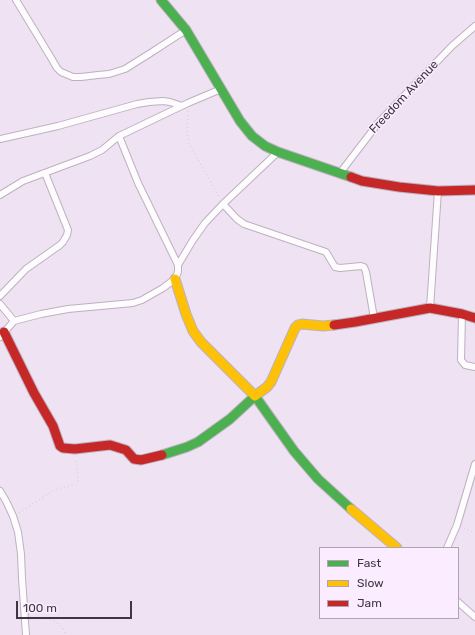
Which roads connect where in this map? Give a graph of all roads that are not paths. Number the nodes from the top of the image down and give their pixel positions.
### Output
1 (16, 0) edge
2 (161, 0) edge
3 (475, 26) edge
4 (186, 30) junction
5 (221, 89) junction
6 (182, 106) junction
7 (119, 136) junction
8 (0, 139) edge
9 (278, 152) junction
10 (44, 173) junction
11 (340, 173) junction
12 (438, 190) junction
13 (475, 190) edge
14 (0, 195) edge
15 (223, 204) junction
16 (178, 265) junction
17 (175, 279) junction
18 (0, 296) edge
19 (0, 304) edge
20 (430, 308) junction
21 (462, 314) junction
22 (374, 318) junction
23 (475, 318) edge
24 (14, 320) junction
25 (2, 335) edge
26 (475, 367) edge
27 (255, 396) junction
28 (475, 464) edge
29 (0, 490) edge
30 (396, 547) edge
31 (448, 547) edge
32 (459, 603) edge
33 (475, 617) edge
34 (26, 635) edge

1 - 4 street
2 - 4 street
3 - 11 street, Freedom Avenue
4 - 5 street
5 - 6 street
5 - 9 street
6 - 7 street
6 - 8 street
7 - 10 street
7 - 16 street
9 - 11 street
9 - 15 street
10 - 14 street
10 - 18 street
11 - 12 street
12 - 13 street
12 - 20 street
15 - 16 street
15 - 22 street
16 - 17 street
17 - 24 street
17 - 27 street
19 - 24 street
20 - 21 street
20 - 22 street
21 - 23 street
21 - 26 street
22 - 27 street
24 - 25 street
25 - 27 street
27 - 30 street
28 - 31 street
29 - 34 street
32 - 33 street

